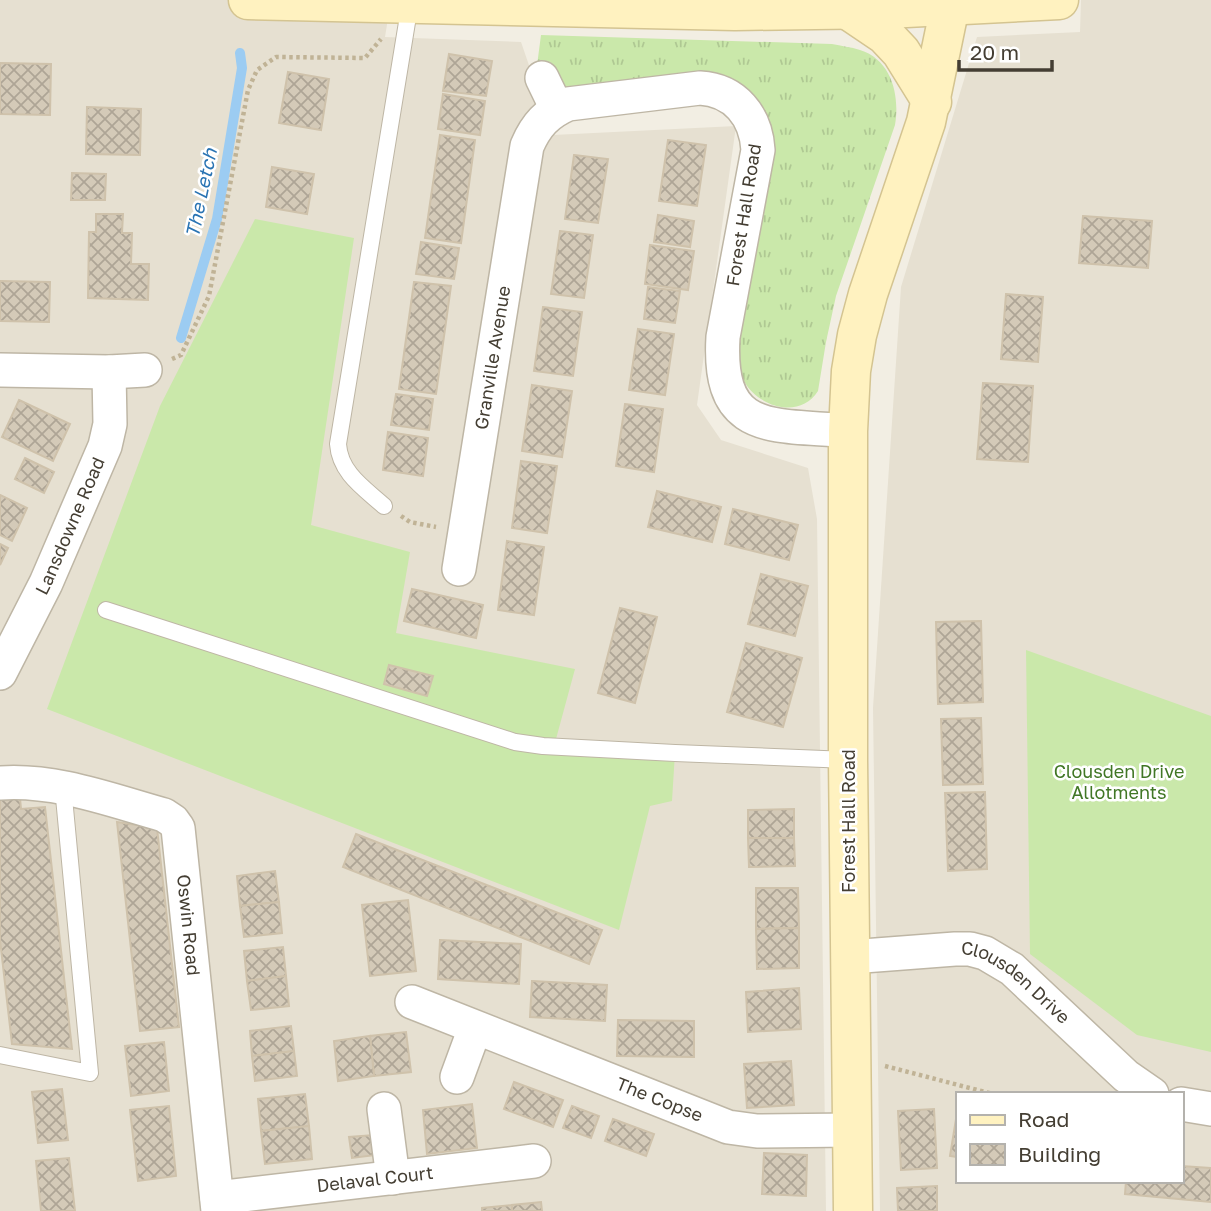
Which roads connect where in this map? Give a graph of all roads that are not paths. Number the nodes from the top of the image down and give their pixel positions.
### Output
1 (248, 0) edge
2 (291, 0) edge
3 (1059, 0) edge
4 (558, 3) edge
5 (410, 4) junction
6 (670, 5) edge
7 (950, 6) junction
8 (848, 10) junction
9 (542, 78) dead end
10 (932, 102) junction
11 (557, 108) junction
12 (0, 370) edge
13 (145, 370) road end
14 (108, 372) junction
15 (848, 431) junction
16 (384, 506) road end
17 (459, 569) dead end
18 (106, 610) dead end
19 (0, 673) edge
20 (848, 760) junction
21 (0, 783) edge
22 (63, 787) junction
23 (850, 957) junction
24 (412, 1002) dead end
25 (475, 1028) junction
26 (0, 1055) edge
27 (457, 1077) dead end
28 (1149, 1092) edge
29 (1183, 1104) edge
30 (384, 1109) dead end
31 (1211, 1110) edge
32 (852, 1130) junction
33 (534, 1161) dead end
34 (393, 1178) junction
35 (217, 1205) edge
36 (853, 1211) edge

1 - 2 main road
2 - 5 main road
3 - 7 main road
4 - 5 main road
4 - 6 main road
5 - 16 lane
6 - 8 main road
7 - 8 main road
7 - 10 main road, Forest Hall Road
8 - 10 main road
9 - 11 street
10 - 15 main road, Forest Hall Road
11 - 15 street, Forest Hall Road
11 - 17 street, Granville Avenue
12 - 14 street
13 - 14 street
14 - 19 street, Lansdowne Road
15 - 20 main road, Forest Hall Road
18 - 20 lane
20 - 23 main road, Forest Hall Road
21 - 22 street, Oswin Road
22 - 26 lane
22 - 35 street, Oswin Road
23 - 28 street, Clousden Drive
23 - 32 main road, Forest Hall Road
24 - 25 street, The Copse
25 - 27 street
25 - 32 street, The Copse
29 - 31 street
30 - 34 street
32 - 36 main road, Forest Hall Road
33 - 34 street, Delaval Court
34 - 35 street, Delaval Court

